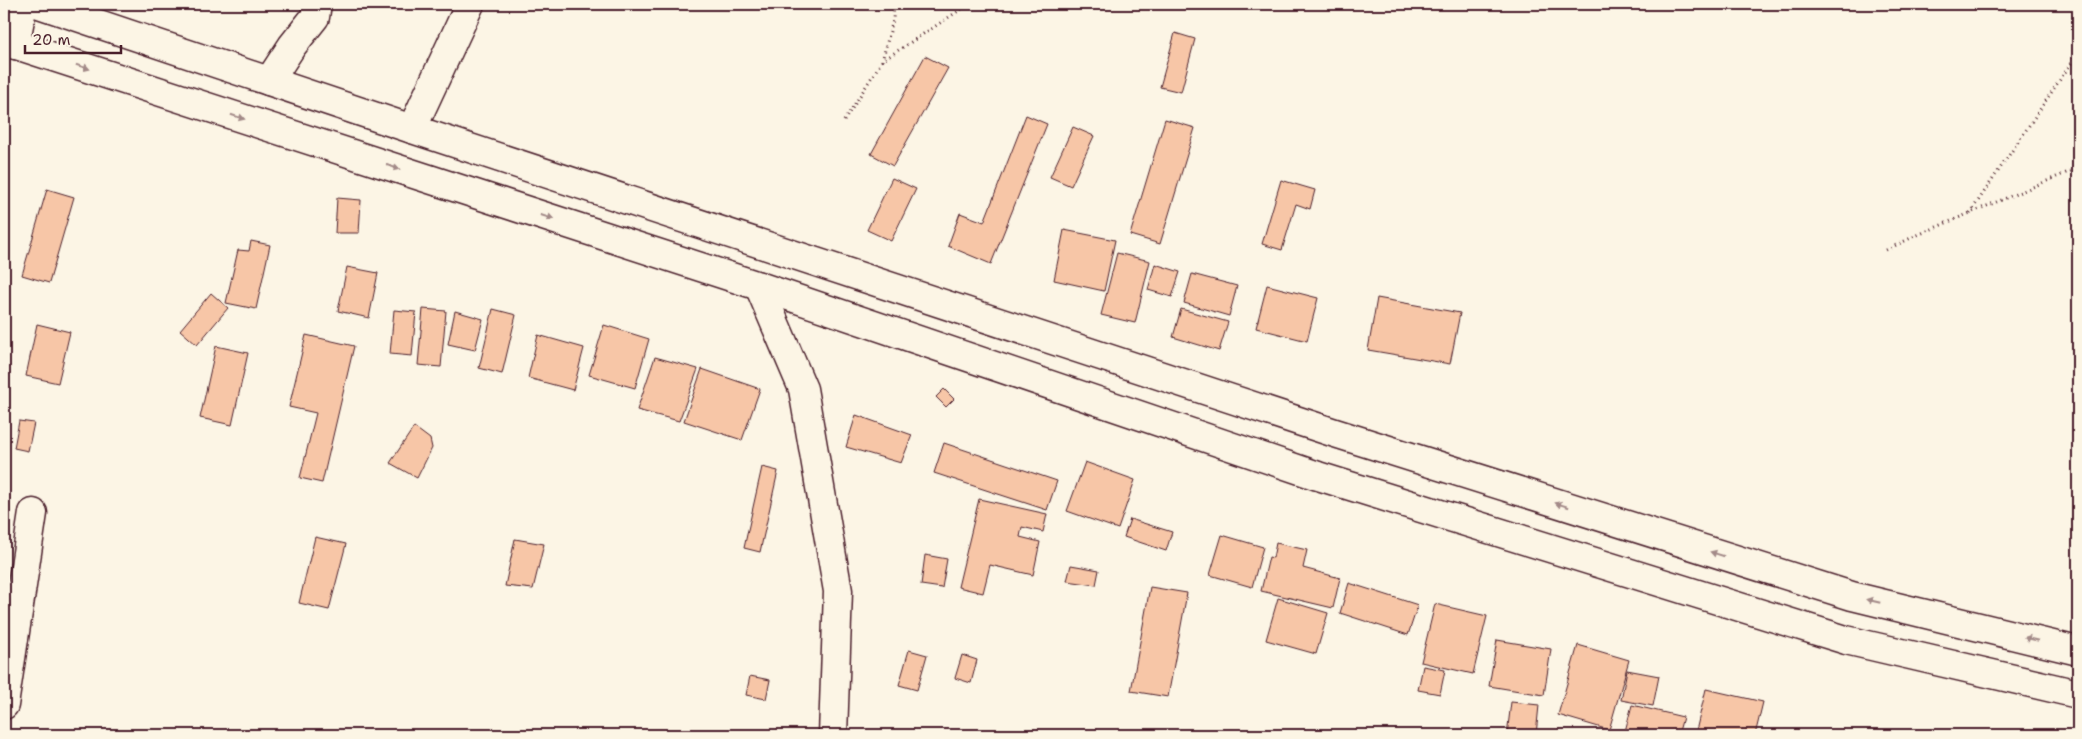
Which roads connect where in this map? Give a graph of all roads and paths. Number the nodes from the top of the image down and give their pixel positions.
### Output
1 (23, 4) edge
2 (40, 4) edge
3 (317, 4) edge
4 (470, 4) edge
5 (894, 4) edge
6 (969, 4) edge
7 (9, 43) edge
8 (2078, 53) edge
9 (882, 61) junction
10 (269, 81) junction
11 (844, 121) dead end
12 (412, 129) junction
13 (2078, 168) edge
14 (1969, 213) junction
15 (1886, 250) dead end
16 (759, 286) junction
17 (34, 513) dead end
18 (2078, 650) edge
19 (2078, 694) edge
20 (4, 704) edge
21 (833, 735) edge

1 - 7 main road
2 - 10 main road
3 - 10 main road
4 - 12 main road
5 - 9 path
6 - 9 path
7 -> 16 main road
8 - 14 path
9 - 11 path
10 - 12 main road
18 -> 12 main road
13 - 14 path
14 - 15 path
16 - 19 main road
16 - 21 main road
17 - 20 main road

